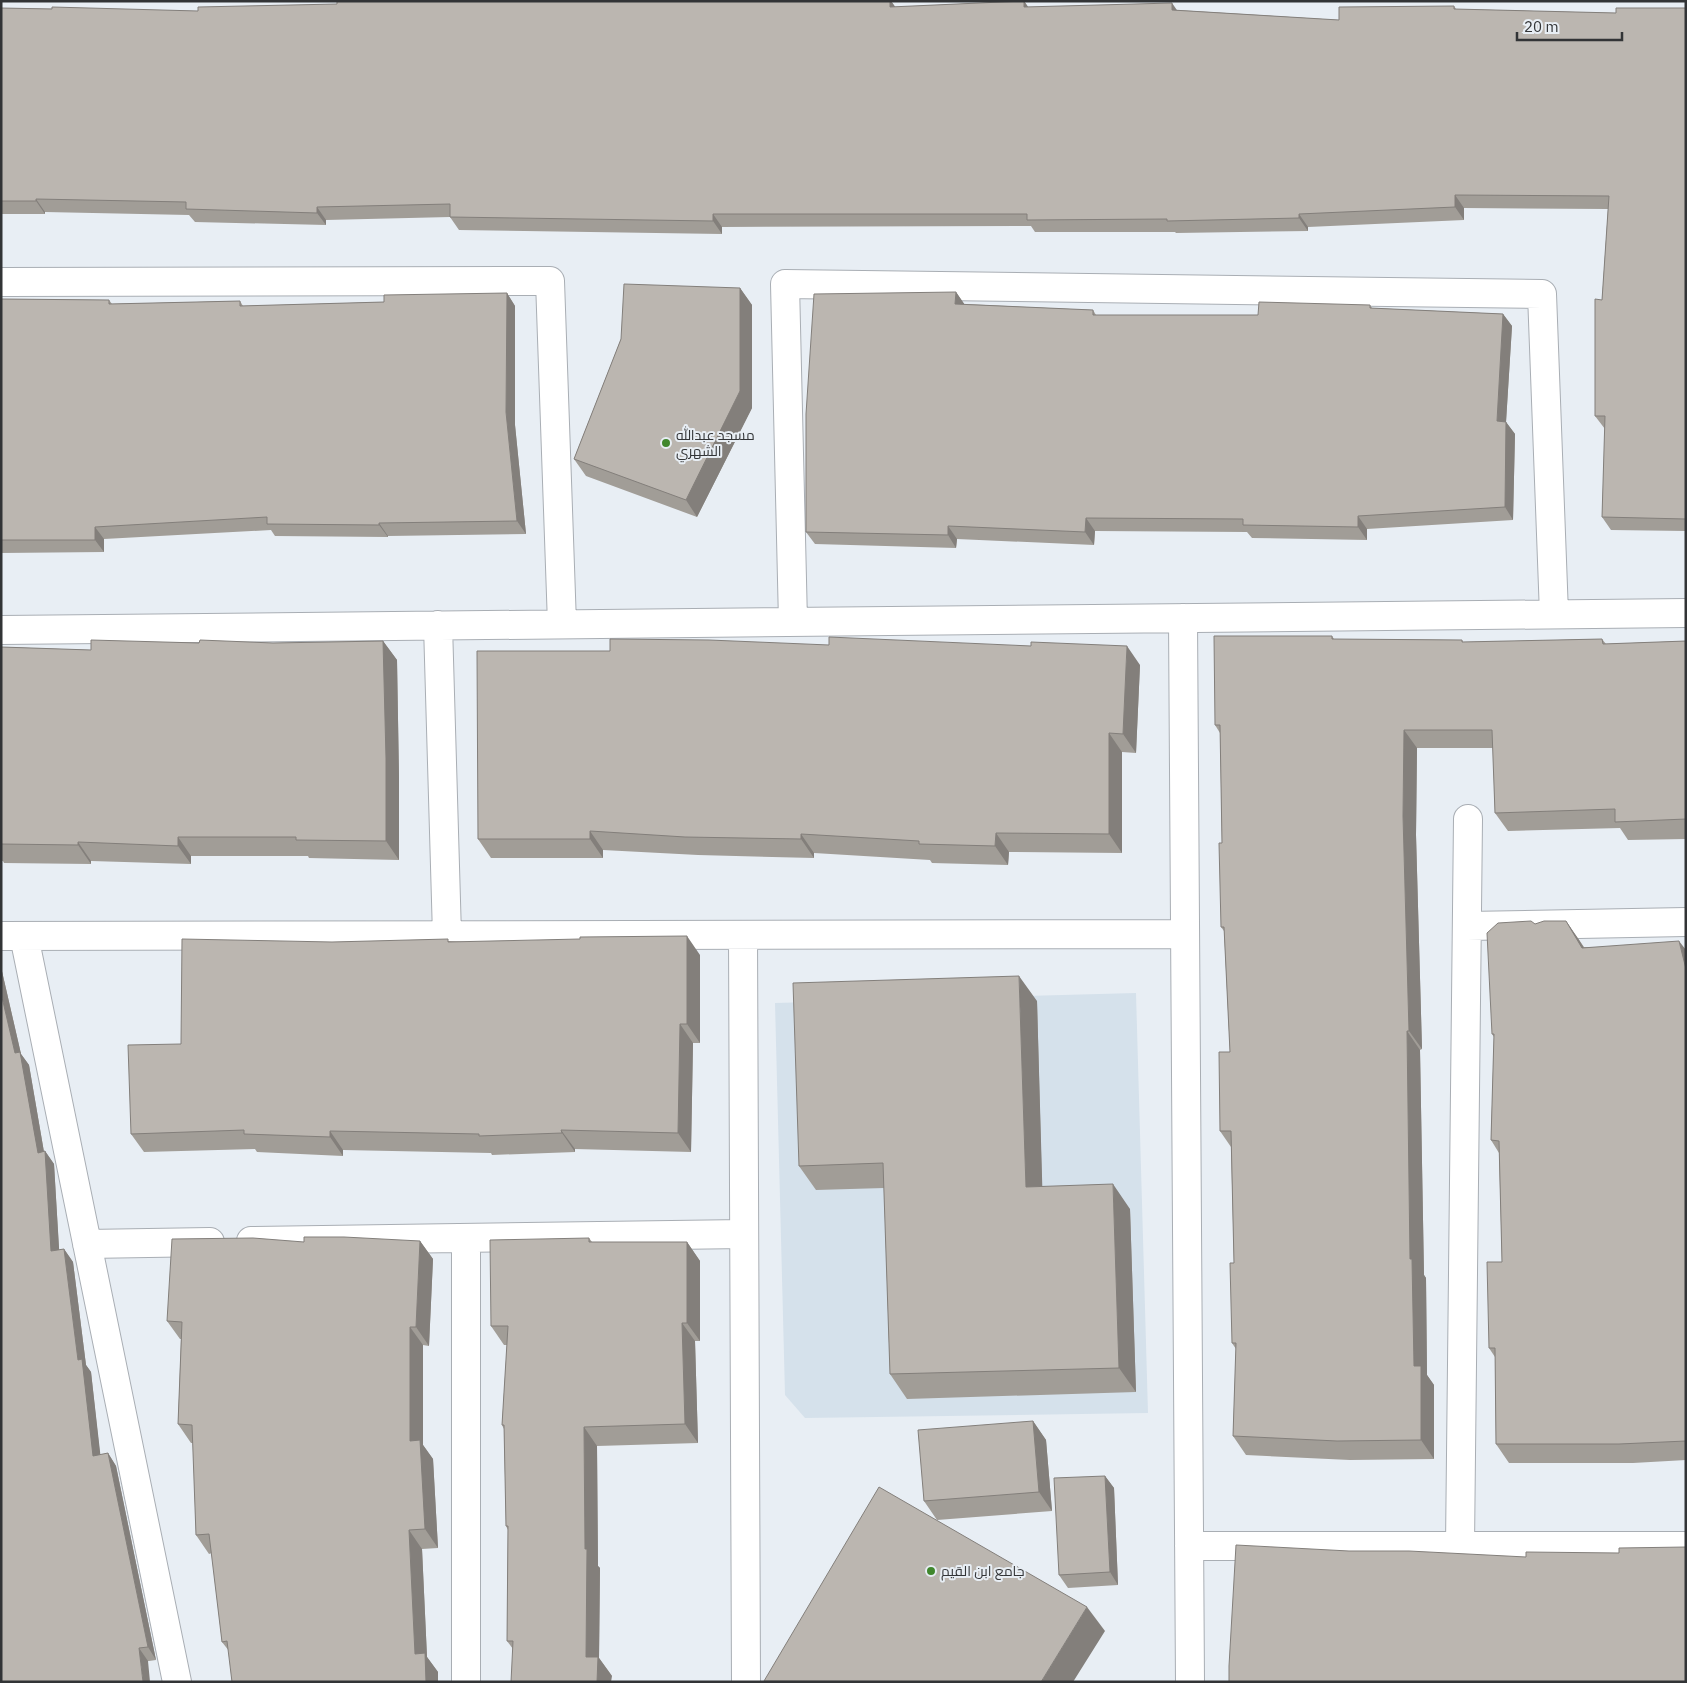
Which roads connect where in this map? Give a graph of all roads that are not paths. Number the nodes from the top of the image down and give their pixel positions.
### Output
1 (1, 282) edge
2 (1686, 613) edge
3 (1554, 614) junction
4 (1183, 618) junction
5 (793, 622) junction
6 (562, 624) junction
7 (438, 625) junction
8 (1, 630) edge
9 (1468, 819) dead end
10 (1686, 922) edge
11 (1467, 926) junction
12 (1185, 934) junction
13 (447, 935) junction
14 (743, 935) junction
15 (12, 936) edge
16 (744, 1234) junction
17 (466, 1238) junction
18 (87, 1244) junction
19 (1189, 1546) junction
20 (1460, 1546) junction
21 (1686, 1546) edge
22 (177, 1682) edge
23 (466, 1682) edge
24 (746, 1682) edge
25 (1190, 1682) edge

1 - 6 street
2 - 3 street
3 - 4 street
3 - 5 street
4 - 5 street
4 - 12 street
5 - 6 street
6 - 7 street
7 - 8 street
7 - 13 street
9 - 11 street
10 - 11 street
11 - 20 street
12 - 14 street
12 - 19 street
13 - 14 street
13 - 15 street
14 - 16 street
15 - 18 street
16 - 17 street
16 - 24 street
17 - 18 street
17 - 23 street
18 - 22 street
19 - 20 street
19 - 25 street
20 - 21 street

